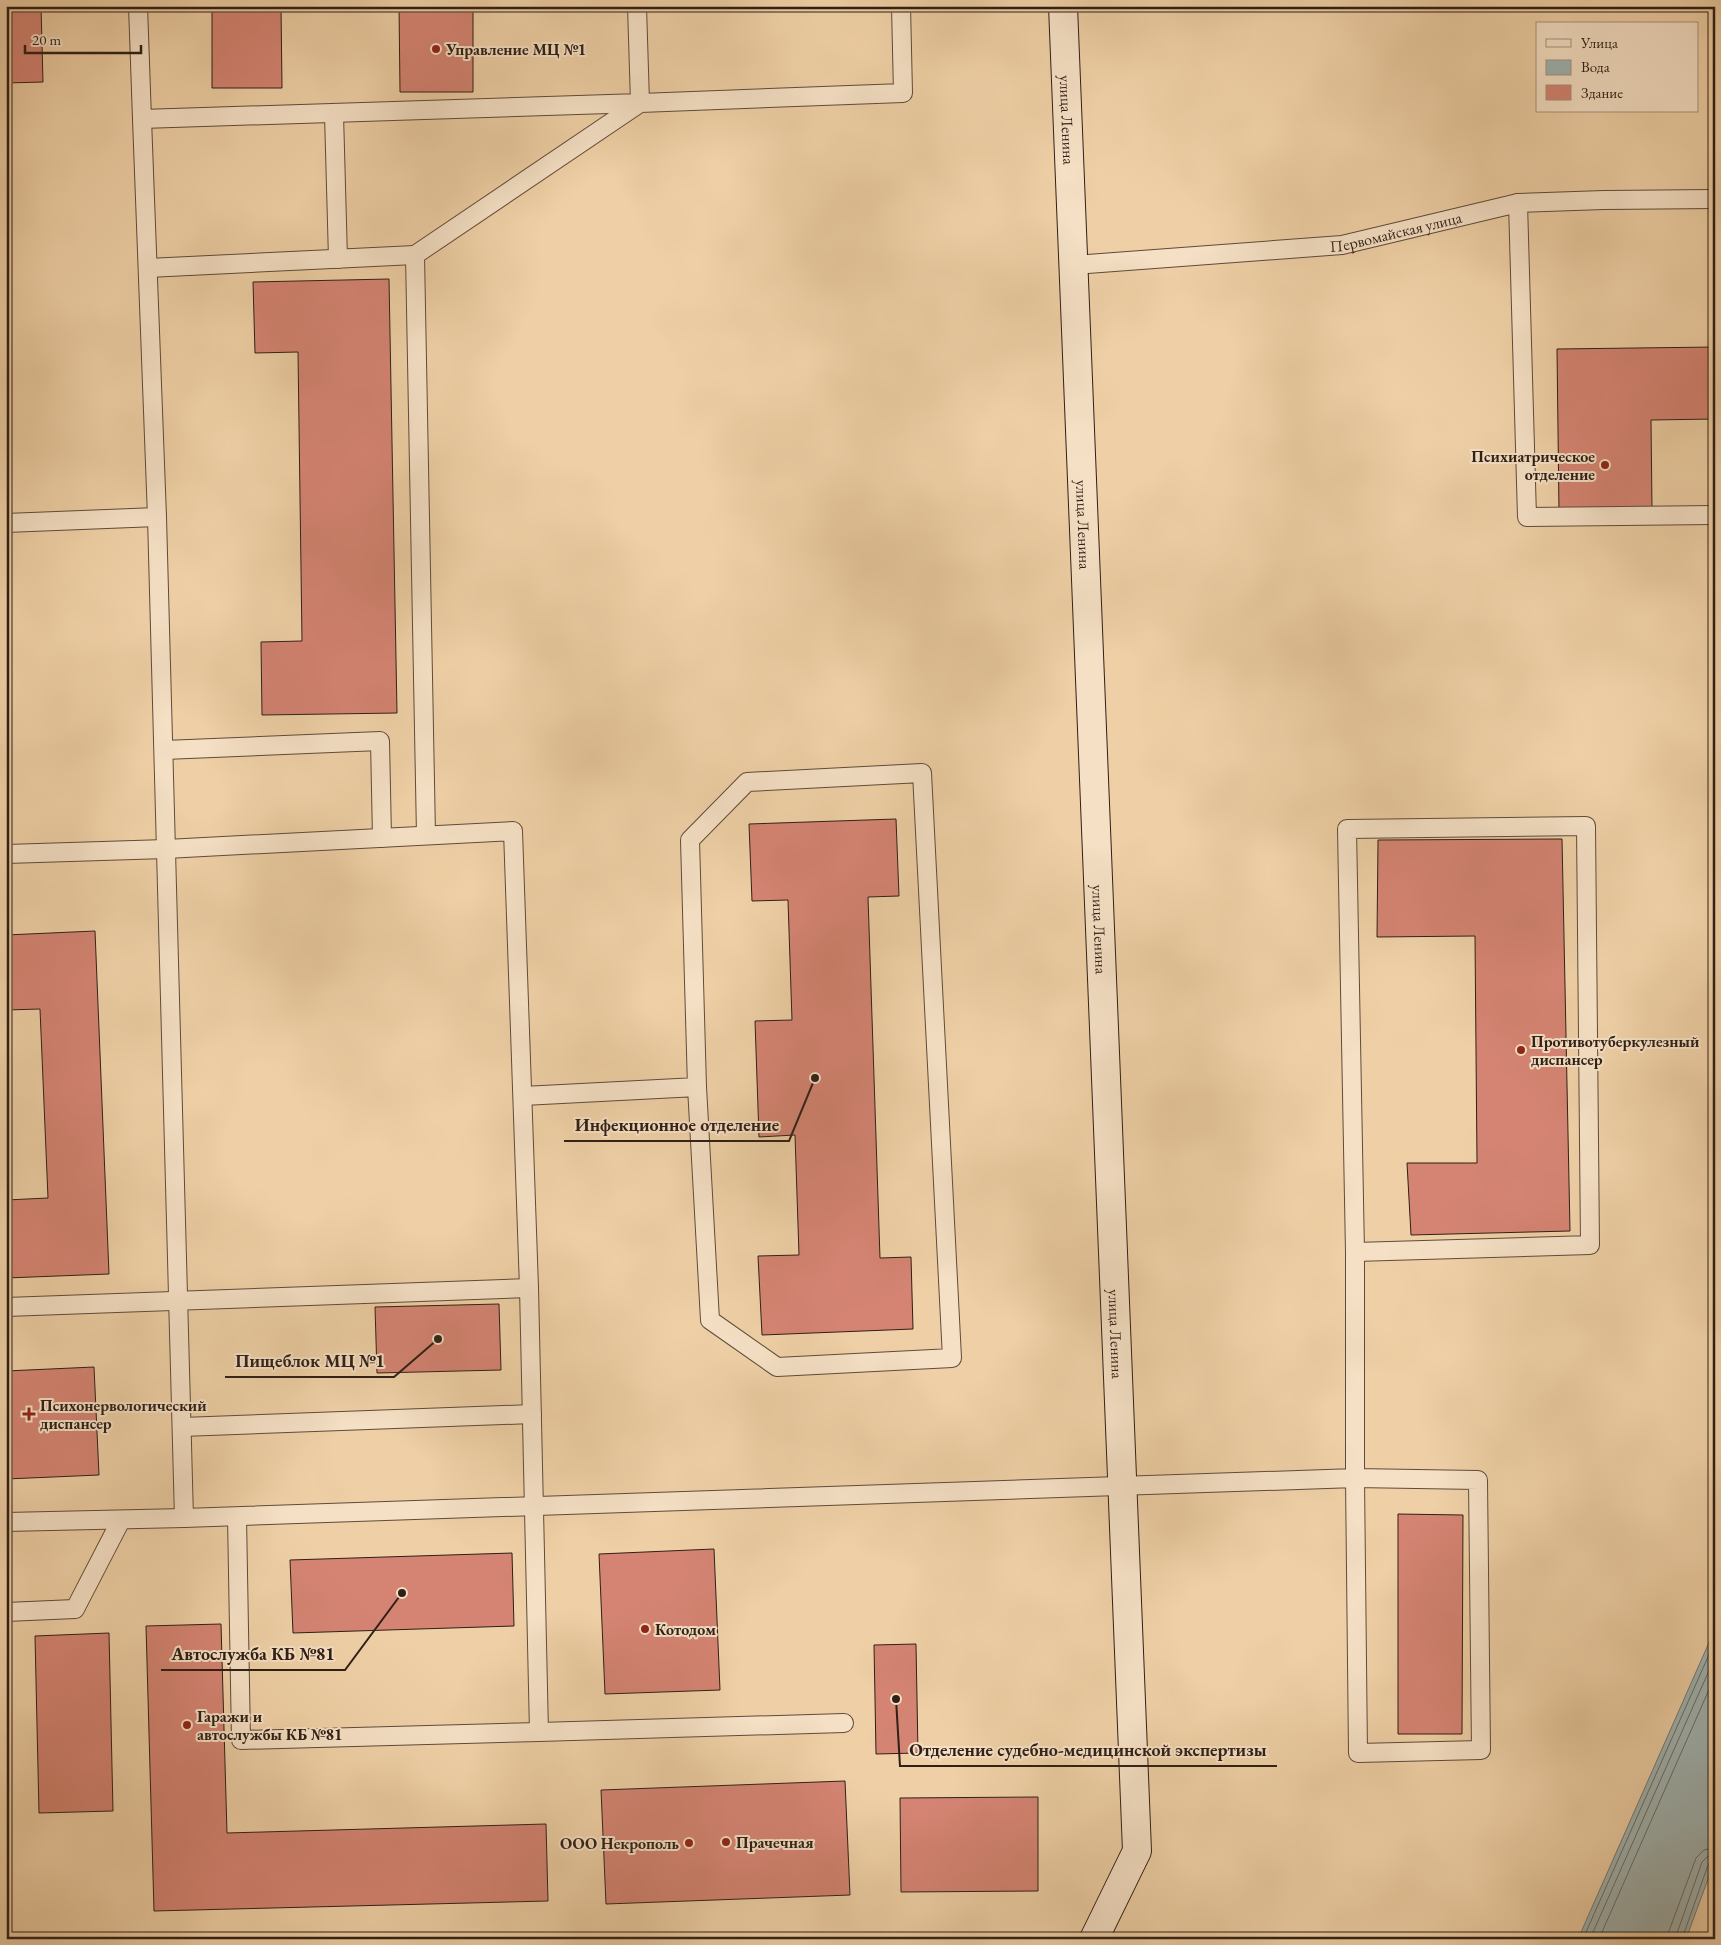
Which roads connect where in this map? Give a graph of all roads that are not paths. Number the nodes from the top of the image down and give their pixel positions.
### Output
1 (138, 6) edge
2 (637, 6) edge
3 (901, 6) edge
4 (1064, 6) edge
5 (640, 102) junction
6 (334, 114) junction
7 (142, 120) junction
8 (1715, 199) edge
9 (1518, 203) junction
10 (415, 255) junction
11 (338, 259) junction
12 (1074, 265) junction
13 (148, 268) junction
14 (1715, 515) edge
15 (157, 517) junction
16 (6, 523) edge
17 (164, 750) junction
18 (426, 835) junction
19 (382, 838) junction
20 (166, 849) junction
21 (6, 854) edge
22 (697, 1087) junction
23 (523, 1096) junction
24 (1355, 1252) junction
25 (529, 1288) junction
26 (180, 1302) junction
27 (6, 1307) edge
28 (532, 1414) junction
29 (182, 1427) junction
30 (1355, 1478) junction
31 (1121, 1488) junction
32 (534, 1506) junction
33 (237, 1517) junction
34 (184, 1518) junction
35 (121, 1520) junction
36 (6, 1522) edge
37 (6, 1612) edge
38 (844, 1723) dead end
39 (539, 1732) junction
40 (1094, 1939) edge

1 - 7 lane
2 - 5 lane
3 - 5 lane
4 - 12 street, улица Ленина
5 - 6 lane
5 - 10 lane
6 - 7 lane
6 - 11 lane
7 - 13 lane
8 - 9 lane, Первомайская улица
9 - 12 lane, Первомайская улица
9 - 14 lane
10 - 11 lane
10 - 18 lane
11 - 13 lane
12 - 31 street, улица Ленина
13 - 15 lane
15 - 16 lane
15 - 17 lane
17 - 19 lane
17 - 20 lane
18 - 19 lane
18 - 23 lane
19 - 20 lane
20 - 21 lane
20 - 26 lane
22 - 22 lane
22 - 23 lane
23 - 25 lane
24 - 24 lane
24 - 30 lane
25 - 26 lane
25 - 28 lane
26 - 27 lane
26 - 29 lane
28 - 29 lane
28 - 32 lane
29 - 34 lane
30 - 30 lane
30 - 31 lane
31 - 32 lane
31 - 40 street, улица Ленина
32 - 33 lane
32 - 39 lane
33 - 34 lane
33 - 39 lane
34 - 35 lane
35 - 36 lane
35 - 37 lane
38 - 39 lane

